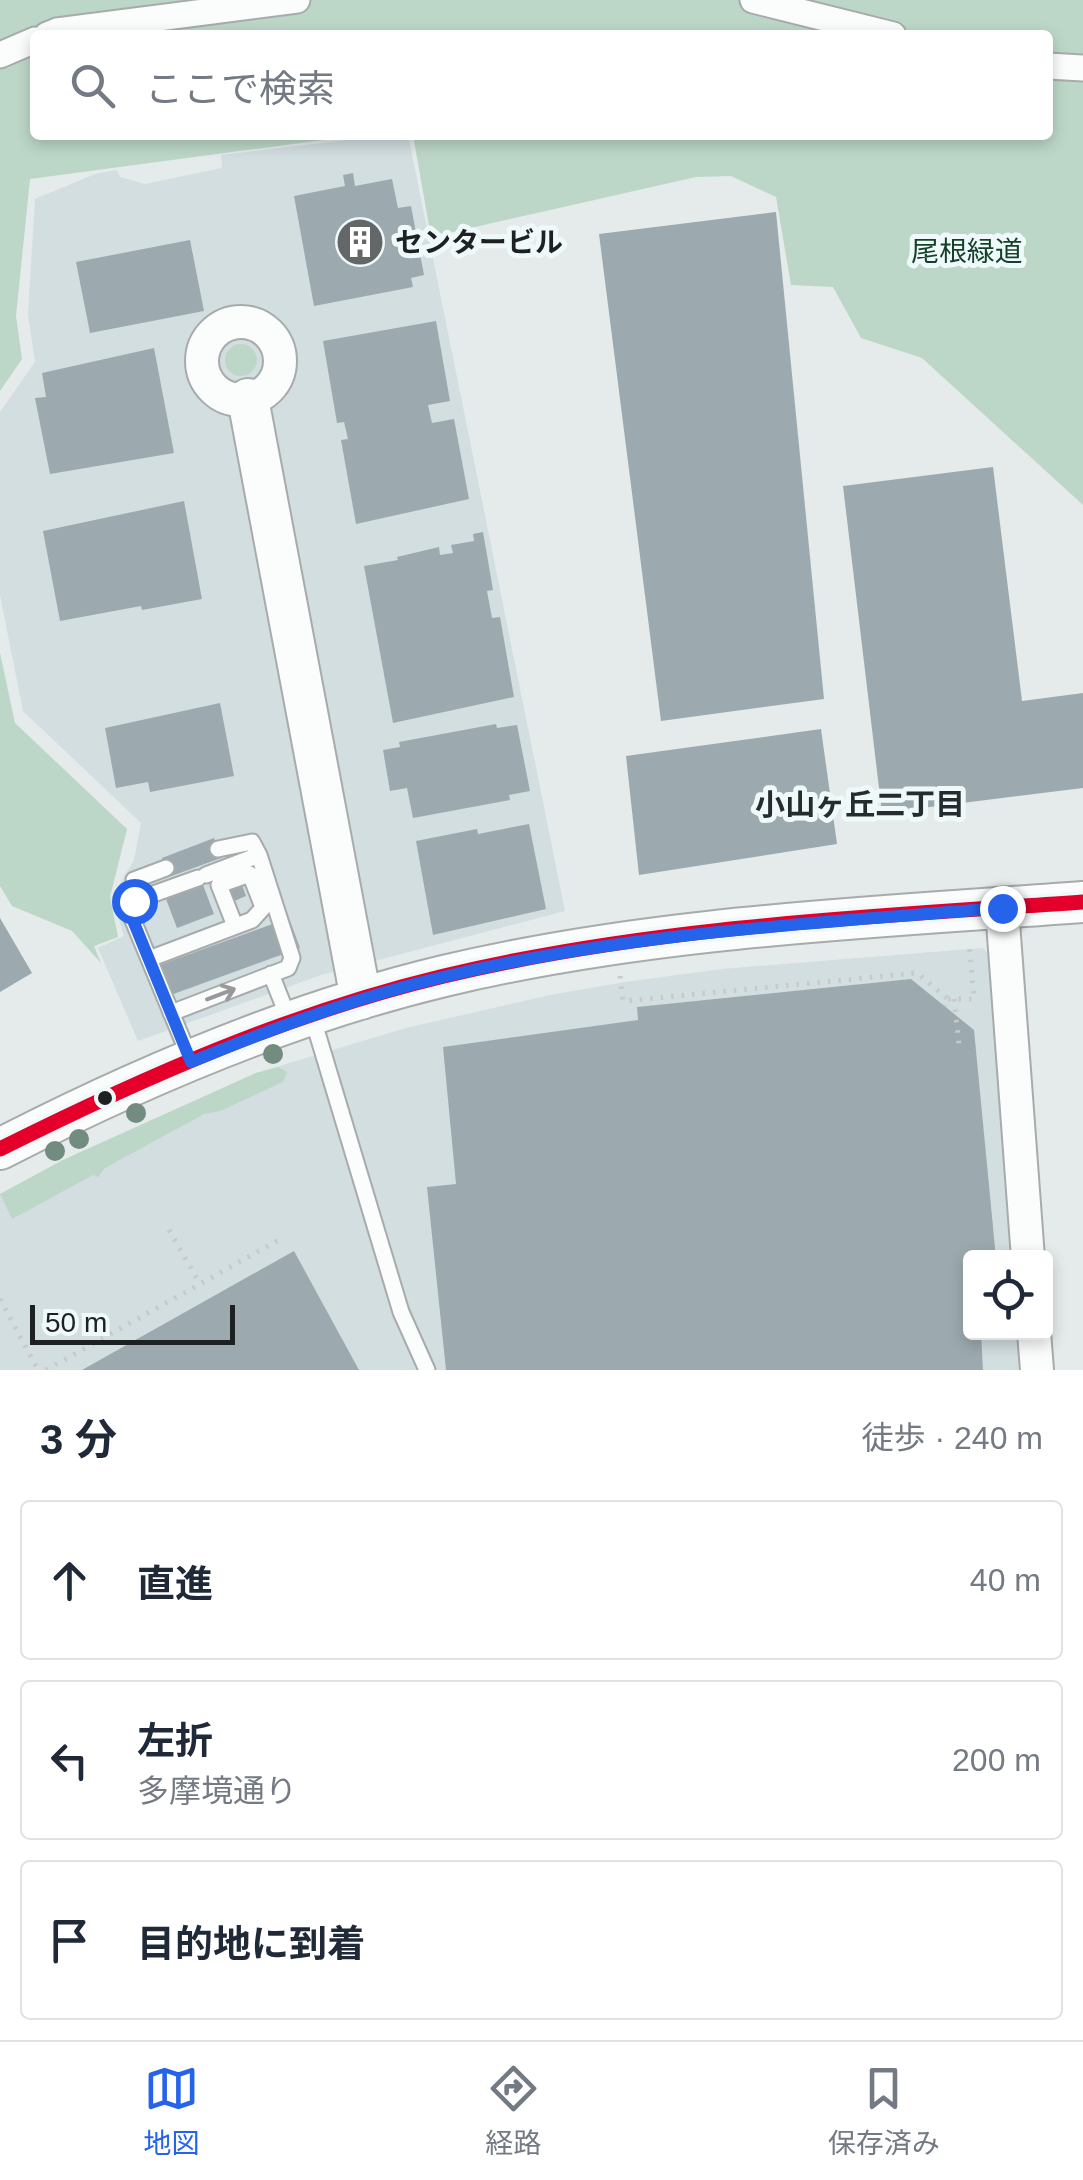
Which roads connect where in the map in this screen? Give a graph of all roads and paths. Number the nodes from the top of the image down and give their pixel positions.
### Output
1 (297, 0) edge
2 (753, 0) edge
3 (65, 30) edge
4 (873, 30) edge
5 (30, 42) edge
6 (0, 55) edge
7 (1053, 66) edge
8 (1083, 68) edge
9 (248, 399) dead end
10 (218, 849) dead end
11 (259, 855) junction
12 (166, 868) dead end
13 (268, 902) junction
14 (1083, 902) edge
15 (1002, 908) junction
16 (133, 910) junction
17 (235, 926) junction
18 (969, 942) dead end
19 (149, 958) junction
20 (271, 974) junction
21 (620, 976) dead end
22 (361, 999) junction
23 (949, 1002) junction
24 (172, 1013) junction
25 (301, 1020) junction
26 (959, 1044) dead end
27 (191, 1062) junction
28 (0, 1149) edge
29 (169, 1230) dead end
30 (284, 1237) dead end
31 (1027, 1250) edge
32 (200, 1284) junction
33 (0, 1299) edge
34 (1035, 1340) edge
35 (38, 1370) edge
36 (46, 1370) edge
37 (428, 1370) edge
38 (1037, 1370) edge

1 - 3 street
2 - 4 street
5 - 6 street
7 - 8 street
9 - 22 street
10 - 11 lane
11 - 13 lane
11 - 16 lane
12 - 16 lane
13 - 17 lane
13 - 17 lane
13 - 20 lane
14 - 15 street
15 - 22 street
15 - 31 street
16 - 19 lane
17 - 19 lane
18 - 23 path
19 - 24 lane
24 -> 20 lane
20 - 25 lane
21 - 23 path
22 - 25 street
23 - 26 path
24 - 27 lane
25 - 27 street
25 - 37 lane
27 - 28 street
29 - 32 path
30 - 32 path
32 - 36 path
33 - 35 path
34 - 38 street

